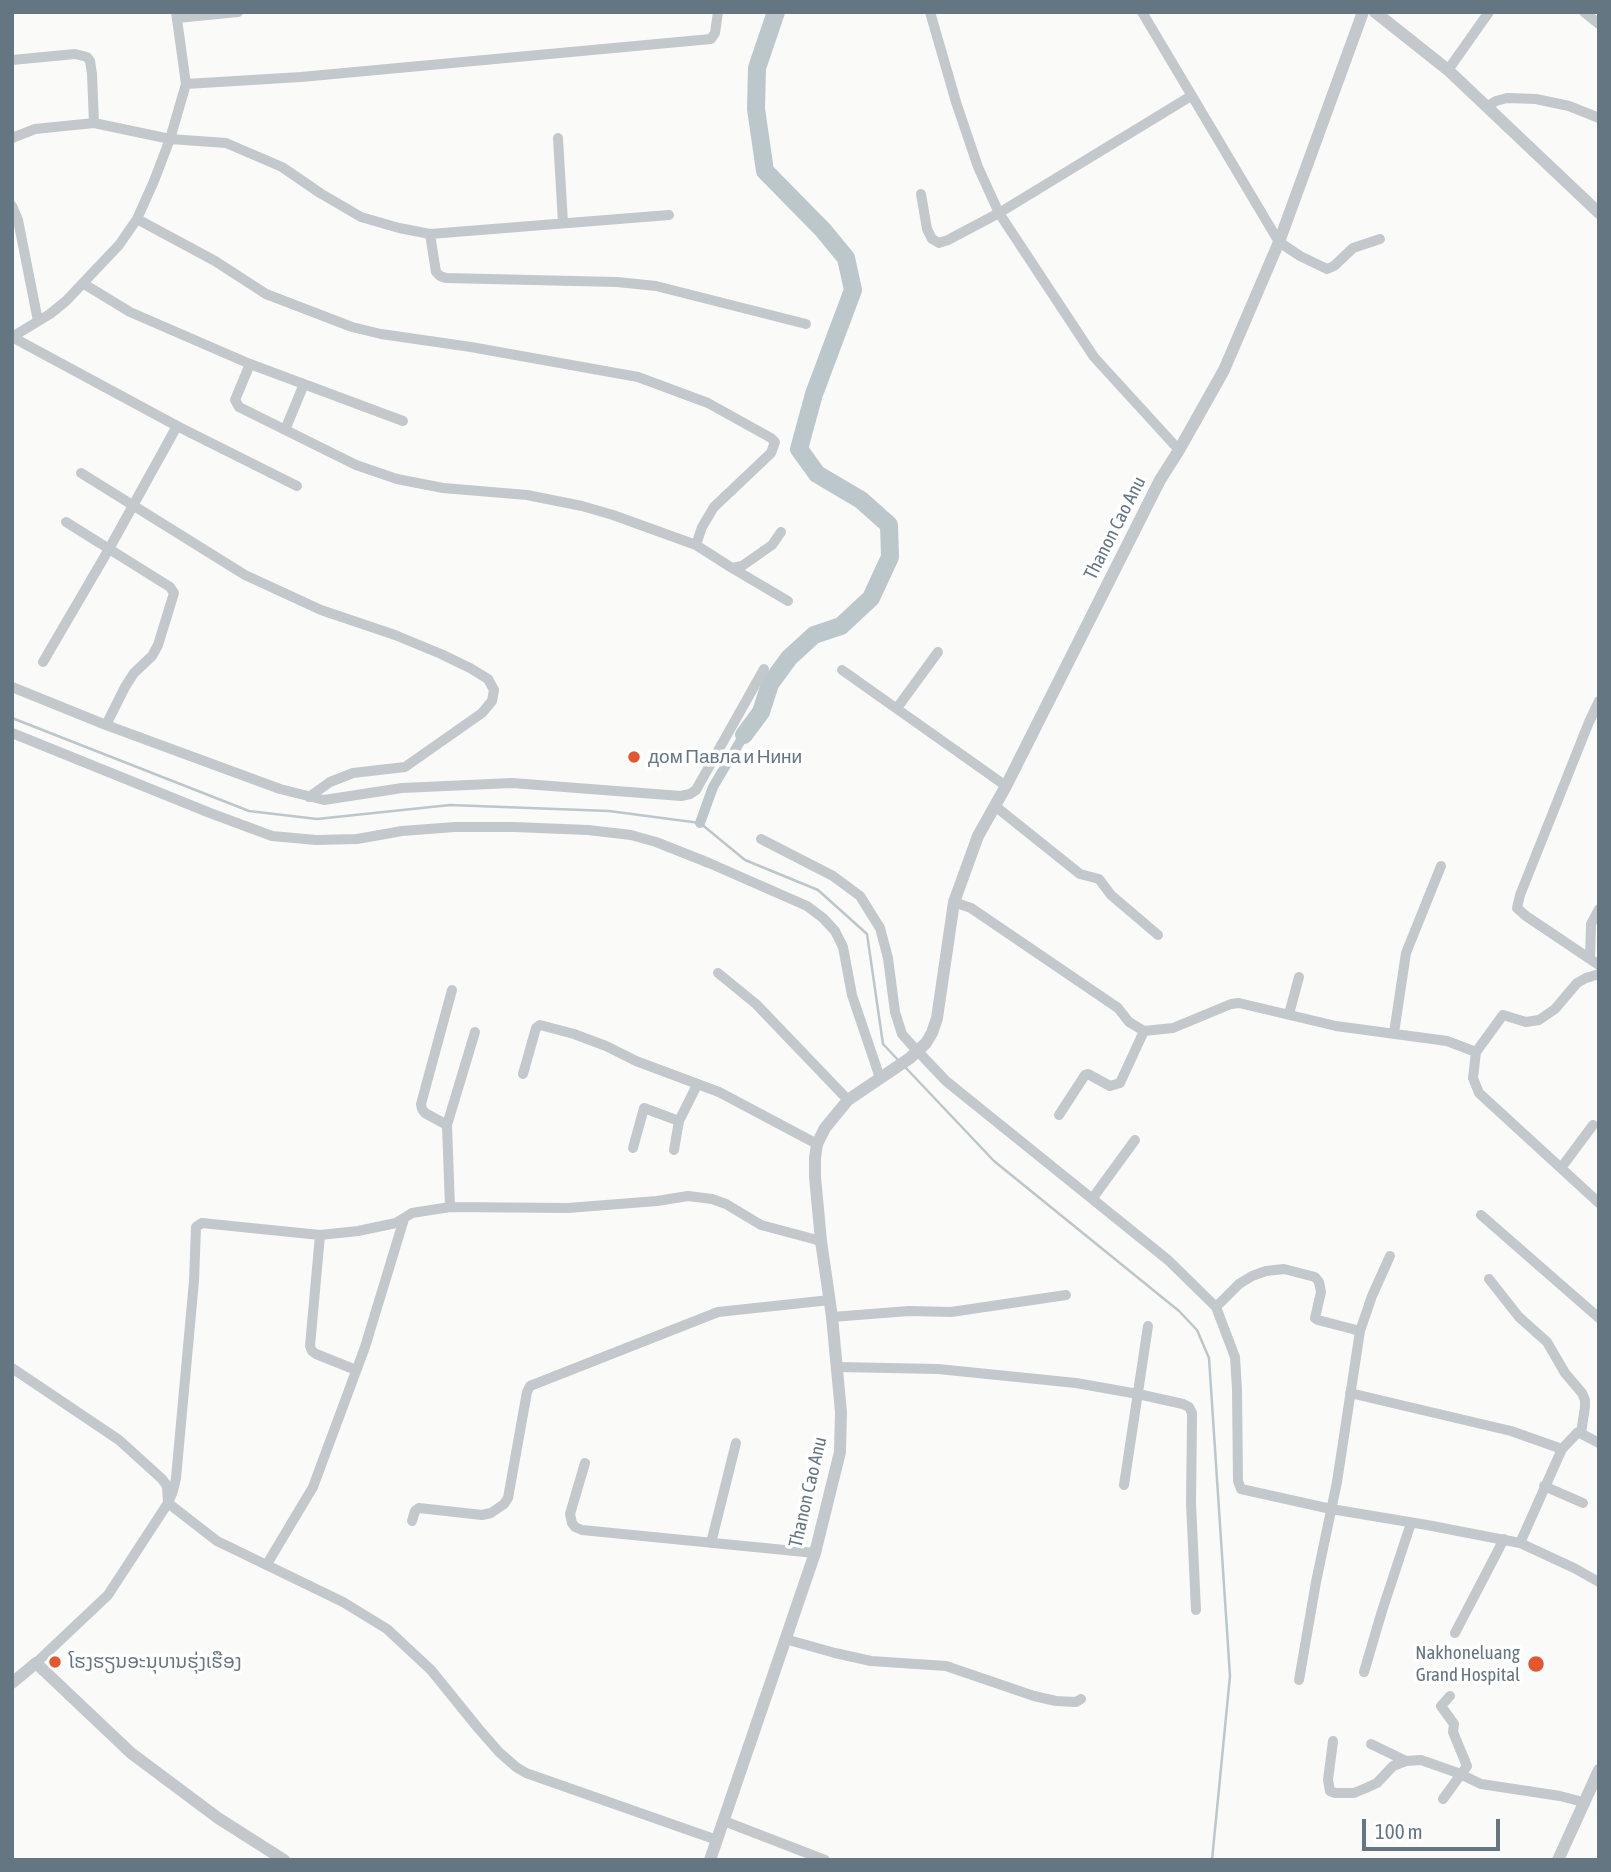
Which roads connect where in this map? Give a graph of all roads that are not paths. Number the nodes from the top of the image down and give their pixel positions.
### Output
1 (238, 12) edge
2 (718, 12) edge
3 (930, 12) edge
4 (1142, 12) edge
5 (1363, 12) edge
6 (1375, 12) edge
7 (1489, 12) edge
8 (1584, 12) edge
9 (177, 15) edge
10 (1599, 24) edge
11 (12, 60) edge
12 (1448, 70) junction
13 (186, 84) junction
14 (1191, 96) junction
15 (1488, 106) junction
16 (1599, 118) edge
17 (94, 122) junction
18 (12, 138) edge
19 (558, 138) dead end
20 (170, 139) junction
21 (921, 194) dead end
22 (12, 206) edge
23 (999, 213) junction
24 (1599, 213) edge
25 (668, 215) dead end
26 (137, 219) junction
27 (15, 221) edge
28 (563, 223) junction
29 (430, 234) junction
30 (1380, 239) dead end
31 (1279, 242) junction
32 (84, 284) junction
33 (38, 321) junction
34 (806, 324) dead end
35 (12, 337) edge
36 (250, 364) junction
37 (304, 384) junction
38 (403, 421) dead end
39 (177, 426) junction
40 (285, 430) junction
41 (1179, 450) junction
42 (81, 473) dead end
43 (296, 486) dead end
44 (134, 505) junction
45 (66, 522) dead end
46 (781, 532) dead end
47 (696, 545) junction
48 (109, 549) junction
49 (732, 568) junction
50 (788, 601) dead end
51 (938, 652) dead end
52 (43, 662) dead end
53 (764, 669) dead end
54 (842, 670) dead end
55 (12, 687) edge
56 (1599, 701) edge
57 (897, 708) junction
58 (106, 725) junction
59 (12, 733) edge
60 (1006, 786) junction
61 (309, 797) junction
62 (995, 806) junction
63 (761, 839) dead end
64 (1441, 866) dead end
65 (954, 902) junction
66 (1599, 909) edge
67 (1158, 935) dead end
68 (1594, 962) edge
69 (718, 973) dead end
70 (1599, 974) edge
71 (1299, 977) dead end
72 (452, 990) dead end
73 (1289, 1014) junction
74 (1144, 1031) junction
75 (475, 1032) dead end
76 (1394, 1034) junction
77 (1476, 1052) junction
78 (914, 1054) junction
79 (523, 1074) dead end
80 (880, 1078) junction
81 (697, 1085) junction
82 (848, 1100) junction
83 (1059, 1115) dead end
84 (679, 1121) junction
85 (447, 1125) junction
86 (1593, 1125) dead end
87 (1135, 1140) dead end
88 (817, 1144) junction
89 (634, 1148) dead end
90 (674, 1150) dead end
91 (1561, 1168) junction
92 (1091, 1199) junction
93 (1599, 1203) edge
94 (450, 1207) junction
95 (1481, 1215) dead end
96 (404, 1219) junction
97 (320, 1235) junction
98 (821, 1241) junction
99 (1390, 1255) dead end
100 (1489, 1279) dead end
101 (1066, 1295) dead end
102 (830, 1300) junction
103 (1216, 1307) junction
104 (832, 1317) junction
105 (1599, 1318) edge
106 (1148, 1326) dead end
107 (1360, 1331) junction
108 (12, 1367) edge
109 (838, 1367) junction
110 (356, 1370) junction
111 (1350, 1393) junction
112 (1138, 1394) junction
113 (1581, 1433) junction
114 (736, 1443) dead end
115 (1599, 1443) edge
116 (1562, 1449) junction
117 (585, 1463) dead end
118 (1124, 1485) dead end
119 (1544, 1486) junction
120 (168, 1503) junction
121 (1583, 1503) dead end
122 (1331, 1509) junction
123 (412, 1521) dead end
124 (1411, 1522) junction
125 (1504, 1539) junction
126 (711, 1543) junction
127 (1520, 1543) junction
128 (815, 1553) junction
129 (267, 1564) junction
130 (1599, 1582) edge
131 (1196, 1610) dead end
132 (1455, 1633) dead end
133 (785, 1639) junction
134 (36, 1663) junction
135 (1364, 1672) dead end
136 (1299, 1680) dead end
137 (12, 1683) edge
138 (1450, 1696) dead end
139 (1081, 1699) dead end
140 (1333, 1741) dead end
141 (1371, 1744) dead end
142 (1406, 1761) junction
143 (1599, 1770) edge
144 (1462, 1774) junction
145 (1443, 1799) dead end
146 (1583, 1802) junction
147 (724, 1821) junction
148 (717, 1840) junction
149 (284, 1860) edge
150 (710, 1860) edge
151 (825, 1860) edge
152 (1558, 1860) edge

1 - 9 street
2 - 13 street
3 - 23 street
4 - 14 street
5 - 31 street, Thanon Cao Anu
6 - 12 street
7 - 12 street
8 - 10 street
9 - 13 street
11 - 17 street
12 - 15 street
13 - 20 street
14 - 23 street
14 - 31 street
15 - 16 street
15 - 24 street
17 - 18 street
17 - 20 street
19 - 28 street
20 - 26 street
20 - 29 street
21 - 23 street
22 - 27 street
23 - 41 street
25 - 28 street
26 - 32 street
26 - 47 street
27 - 33 street
28 - 29 street
29 - 34 street
30 - 31 street
31 - 41 street, Thanon Cao Anu
32 - 33 street
32 - 36 street
33 - 35 street
35 - 39 street
36 - 37 street
36 - 40 street
37 - 38 street
37 - 40 street
39 - 43 street
39 - 44 street
40 - 47 street
41 - 60 street, Thanon Cao Anu
42 - 44 street
44 - 48 street
44 - 61 street
45 - 48 street
46 - 49 street
47 - 49 street
48 - 52 street
48 - 58 street
49 - 50 street
51 - 57 street
53 - 61 street
54 - 57 street
55 - 58 street
56 - 68 street
57 - 60 street
58 - 61 street
59 - 80 street
60 - 62 street, Thanon Cao Anu
62 - 65 street, Thanon Cao Anu
62 - 67 street
63 - 78 street
64 - 76 street
65 - 74 street
65 - 78 street, Thanon Cao Anu
66 - 68 street
69 - 82 street
70 - 77 street
71 - 73 street
72 - 85 street
73 - 74 street
73 - 76 street
74 - 83 street
75 - 85 street
76 - 77 street
77 - 91 street
78 - 80 street
78 - 92 street
79 - 81 street
80 - 82 street
81 - 84 street
81 - 88 street
82 - 88 street
84 - 89 street
84 - 90 street
85 - 94 street
86 - 91 street
87 - 92 street
88 - 98 street, Thanon Cao Anu
91 - 93 street
92 - 103 street
94 - 96 street
94 - 98 street
95 - 105 street
96 - 97 street
96 - 110 street
97 - 110 street
97 - 120 street
98 - 102 street, Thanon Cao Anu
99 - 107 street
100 - 113 street
101 - 104 street
102 - 104 street, Thanon Cao Anu
102 - 123 street
103 - 107 street
103 - 122 street
104 - 109 street, Thanon Cao Anu
106 - 112 street
107 - 111 street
108 - 120 street
109 - 112 street
109 - 128 street, Thanon Cao Anu
110 - 129 street
111 - 116 street
111 - 122 street
112 - 118 street
112 - 131 street
113 - 115 street
113 - 116 street
114 - 126 street
116 - 119 street
117 - 126 street
119 - 121 street
119 - 127 street
120 - 129 street
120 - 134 street
122 - 124 street
122 - 136 street
124 - 125 street
124 - 135 street
125 - 127 street
125 - 132 street
126 - 128 street
127 - 130 street
128 - 133 street, Thanon Cao Anu
129 - 148 street
133 - 139 street
133 - 147 street, Thanon Cao Anu
134 - 137 street
134 - 149 street
138 - 144 street
140 - 142 street
141 - 142 street
142 - 144 street
143 - 146 street
144 - 145 street
144 - 146 street
146 - 152 street
147 - 148 street, Thanon Cao Anu
147 - 151 street
148 - 150 street, Thanon Cao Anu

